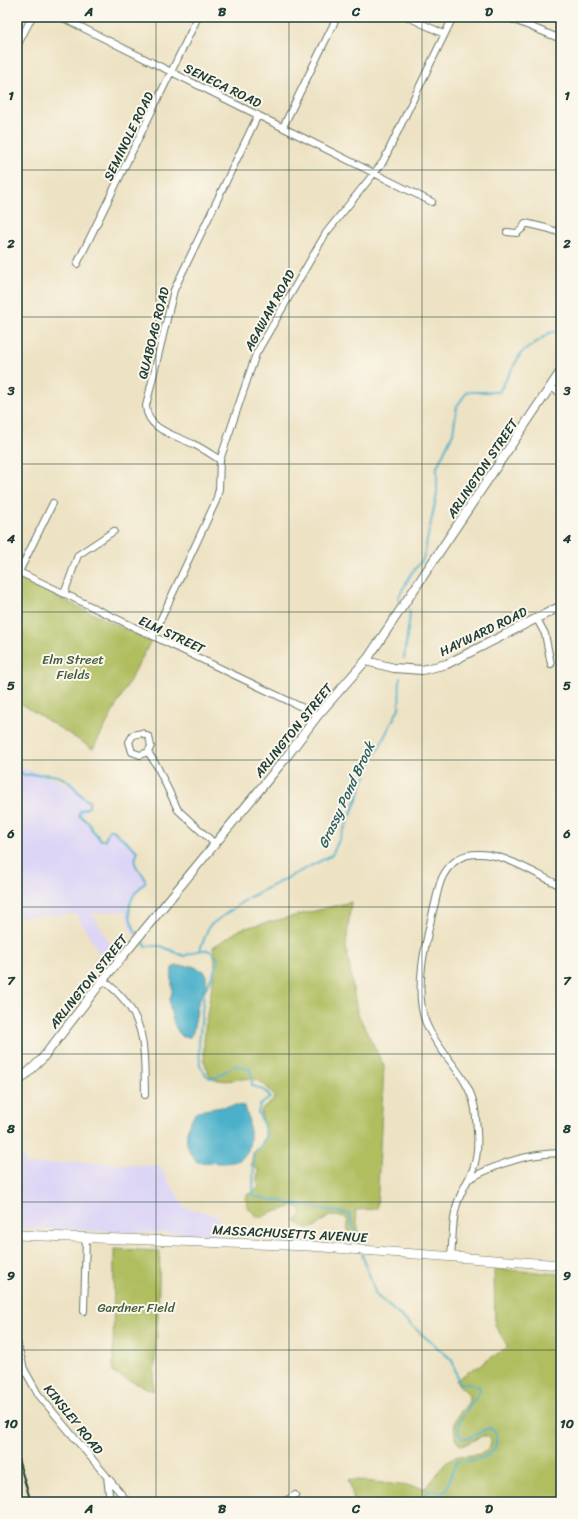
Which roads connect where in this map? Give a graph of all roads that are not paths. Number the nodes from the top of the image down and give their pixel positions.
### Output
1 (32, 17) edge
2 (61, 17) edge
3 (198, 17) edge
4 (337, 17) edge
5 (408, 17) edge
6 (453, 17) edge
7 (507, 17) edge
8 (444, 34) junction
9 (561, 39) edge
10 (17, 46) edge
11 (171, 72) junction
12 (258, 115) junction
13 (283, 127) junction
14 (375, 173) junction
15 (432, 202) dead end
16 (507, 232) dead end
17 (561, 234) edge
18 (77, 264) dead end
19 (561, 371) edge
20 (550, 387) junction
21 (561, 393) edge
22 (220, 460) junction
23 (53, 503) dead end
24 (114, 531) dead end
25 (18, 572) edge
26 (64, 594) junction
27 (561, 606) edge
28 (537, 619) junction
29 (153, 636) junction
30 (366, 661) junction
31 (551, 664) dead end
32 (318, 715) junction
33 (148, 752) dead end
34 (215, 844) junction
35 (561, 886) edge
36 (103, 980) junction
37 (17, 1083) edge
38 (145, 1095) dead end
39 (561, 1153) edge
40 (469, 1178) junction
41 (17, 1235) edge
42 (86, 1237) junction
43 (451, 1256) junction
44 (561, 1265) edge
45 (84, 1311) dead end
46 (17, 1342) edge
47 (107, 1477) junction
48 (295, 1495) dead end
49 (110, 1502) edge
50 (128, 1502) edge
51 (284, 1502) edge

1 - 10 street
2 - 11 street, SENECA ROAD
3 - 11 street, SEMINOLE ROAD
4 - 13 street
5 - 8 street
6 - 8 street, AGAWAM ROAD
7 - 9 street
8 - 14 street, AGAWAM ROAD
11 - 12 street, SENECA ROAD
11 - 18 street, SEMINOLE ROAD
12 - 13 street, SENECA ROAD
12 - 22 street, QUABOAG ROAD
13 - 14 street, SENECA ROAD
14 - 15 street, SENECA ROAD
14 - 22 street, AGAWAM ROAD
16 - 17 street
19 - 20 street, ARLINGTON STREET
20 - 21 street
20 - 30 street, ARLINGTON STREET
22 - 29 street, AGAWAM ROAD
23 - 25 street
24 - 26 street
25 - 26 street, ELM STREET
26 - 29 street, ELM STREET
27 - 28 street, HAYWARD ROAD
28 - 30 street, HAYWARD ROAD
28 - 31 street
29 - 32 street, ELM STREET
30 - 32 street, ARLINGTON STREET
32 - 34 street, ARLINGTON STREET
33 - 34 street
34 - 36 street, ARLINGTON STREET
35 - 40 street
36 - 37 street, ARLINGTON STREET
36 - 38 street
39 - 40 street
40 - 43 street
41 - 42 main road, MASSACHUSETTS AVENUE
42 - 43 main road, MASSACHUSETTS AVENUE
42 - 45 street
43 - 44 main road, MASSACHUSETTS AVENUE
46 - 47 street, KINSLEY ROAD
47 - 49 street
47 - 50 street, KINSLEY ROAD
48 - 51 street

